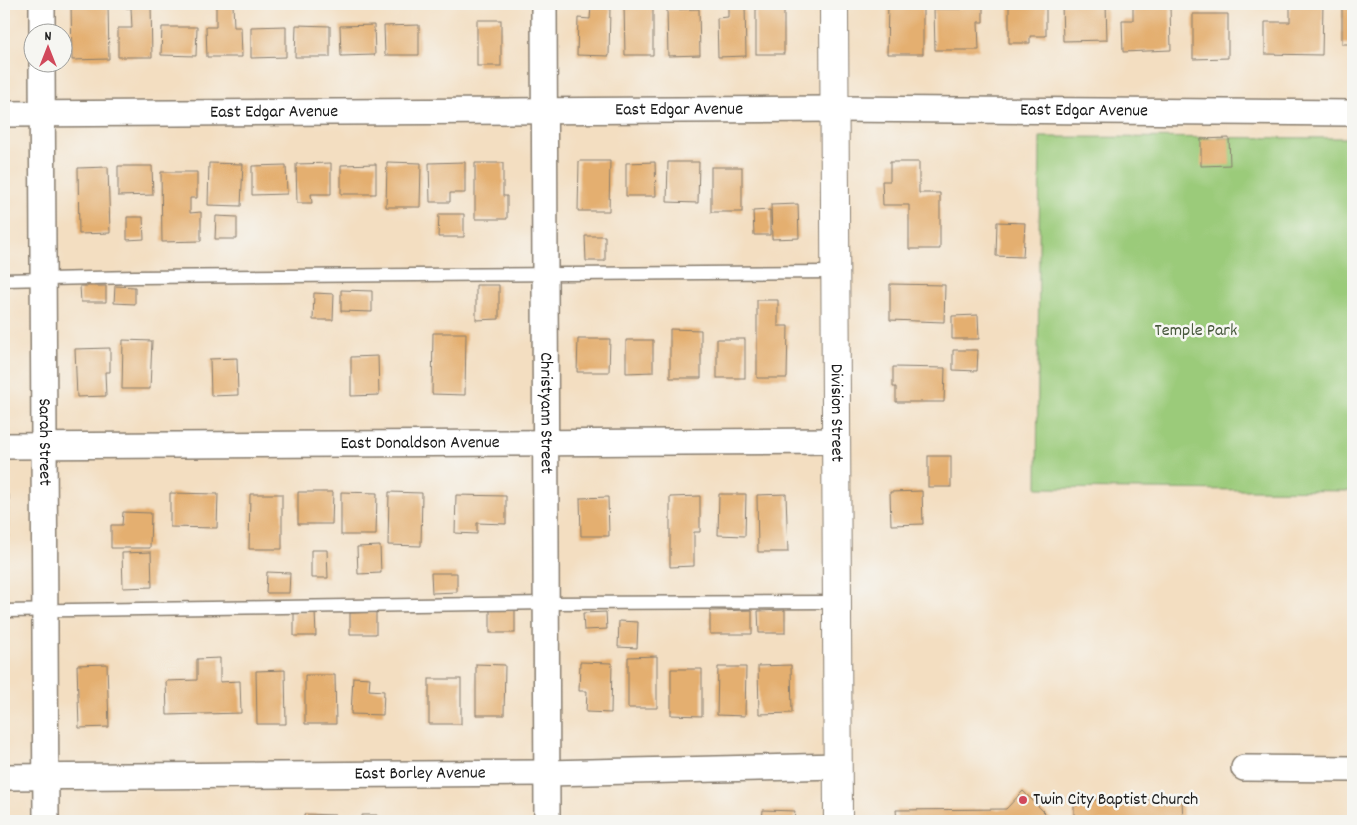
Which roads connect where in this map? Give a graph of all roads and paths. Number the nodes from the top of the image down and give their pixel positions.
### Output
1 (42, 4) edge
2 (544, 4) edge
3 (834, 4) edge
4 (42, 22) edge
5 (42, 72) edge
6 (834, 109) junction
7 (544, 110) junction
8 (1353, 113) edge
9 (4, 114) edge
10 (42, 114) junction
11 (836, 272) junction
12 (546, 274) junction
13 (4, 280) edge
14 (43, 280) junction
15 (836, 441) junction
16 (546, 442) junction
17 (4, 446) edge
18 (44, 446) junction
19 (837, 602) junction
20 (546, 603) junction
21 (45, 610) junction
22 (4, 612) edge
23 (838, 766) junction
24 (1244, 768) dead end
25 (1353, 769) edge
26 (546, 773) junction
27 (46, 776) junction
28 (4, 777) edge
29 (46, 821) edge
30 (547, 821) edge
31 (838, 821) edge

1 - 4 street
2 - 7 street, Christyann Street
3 - 6 street, Division Street
5 - 10 street, Sarah Street
6 - 7 street, East Edgar Avenue
6 - 8 street, East Edgar Avenue
6 - 11 street, Division Street
7 - 10 street, East Edgar Avenue
7 - 12 street, Christyann Street
9 - 10 street, East Edgar Avenue
10 - 14 street, Sarah Street
11 - 12 lane
11 - 15 street, Division Street
12 - 14 lane
12 - 16 street, Christyann Street
13 - 14 lane
14 - 18 street, Sarah Street
15 - 16 street, East Donaldson Avenue
15 - 19 street, Division Street
16 - 18 street, East Donaldson Avenue
16 - 20 street, Christyann Street
17 - 18 street, East Donaldson Avenue
18 - 21 street, Sarah Street
19 - 20 lane
19 - 23 street, Division Street
20 - 21 lane
20 - 26 street, Christyann Street
21 - 22 lane
21 - 27 street, Sarah Street
23 - 26 street, East Borley Avenue
23 - 31 street, Division Street
24 - 25 street
26 - 27 street, East Borley Avenue
26 - 30 street, Christyann Street
27 - 28 street, East Borley Avenue
27 - 29 street, Sarah Street

